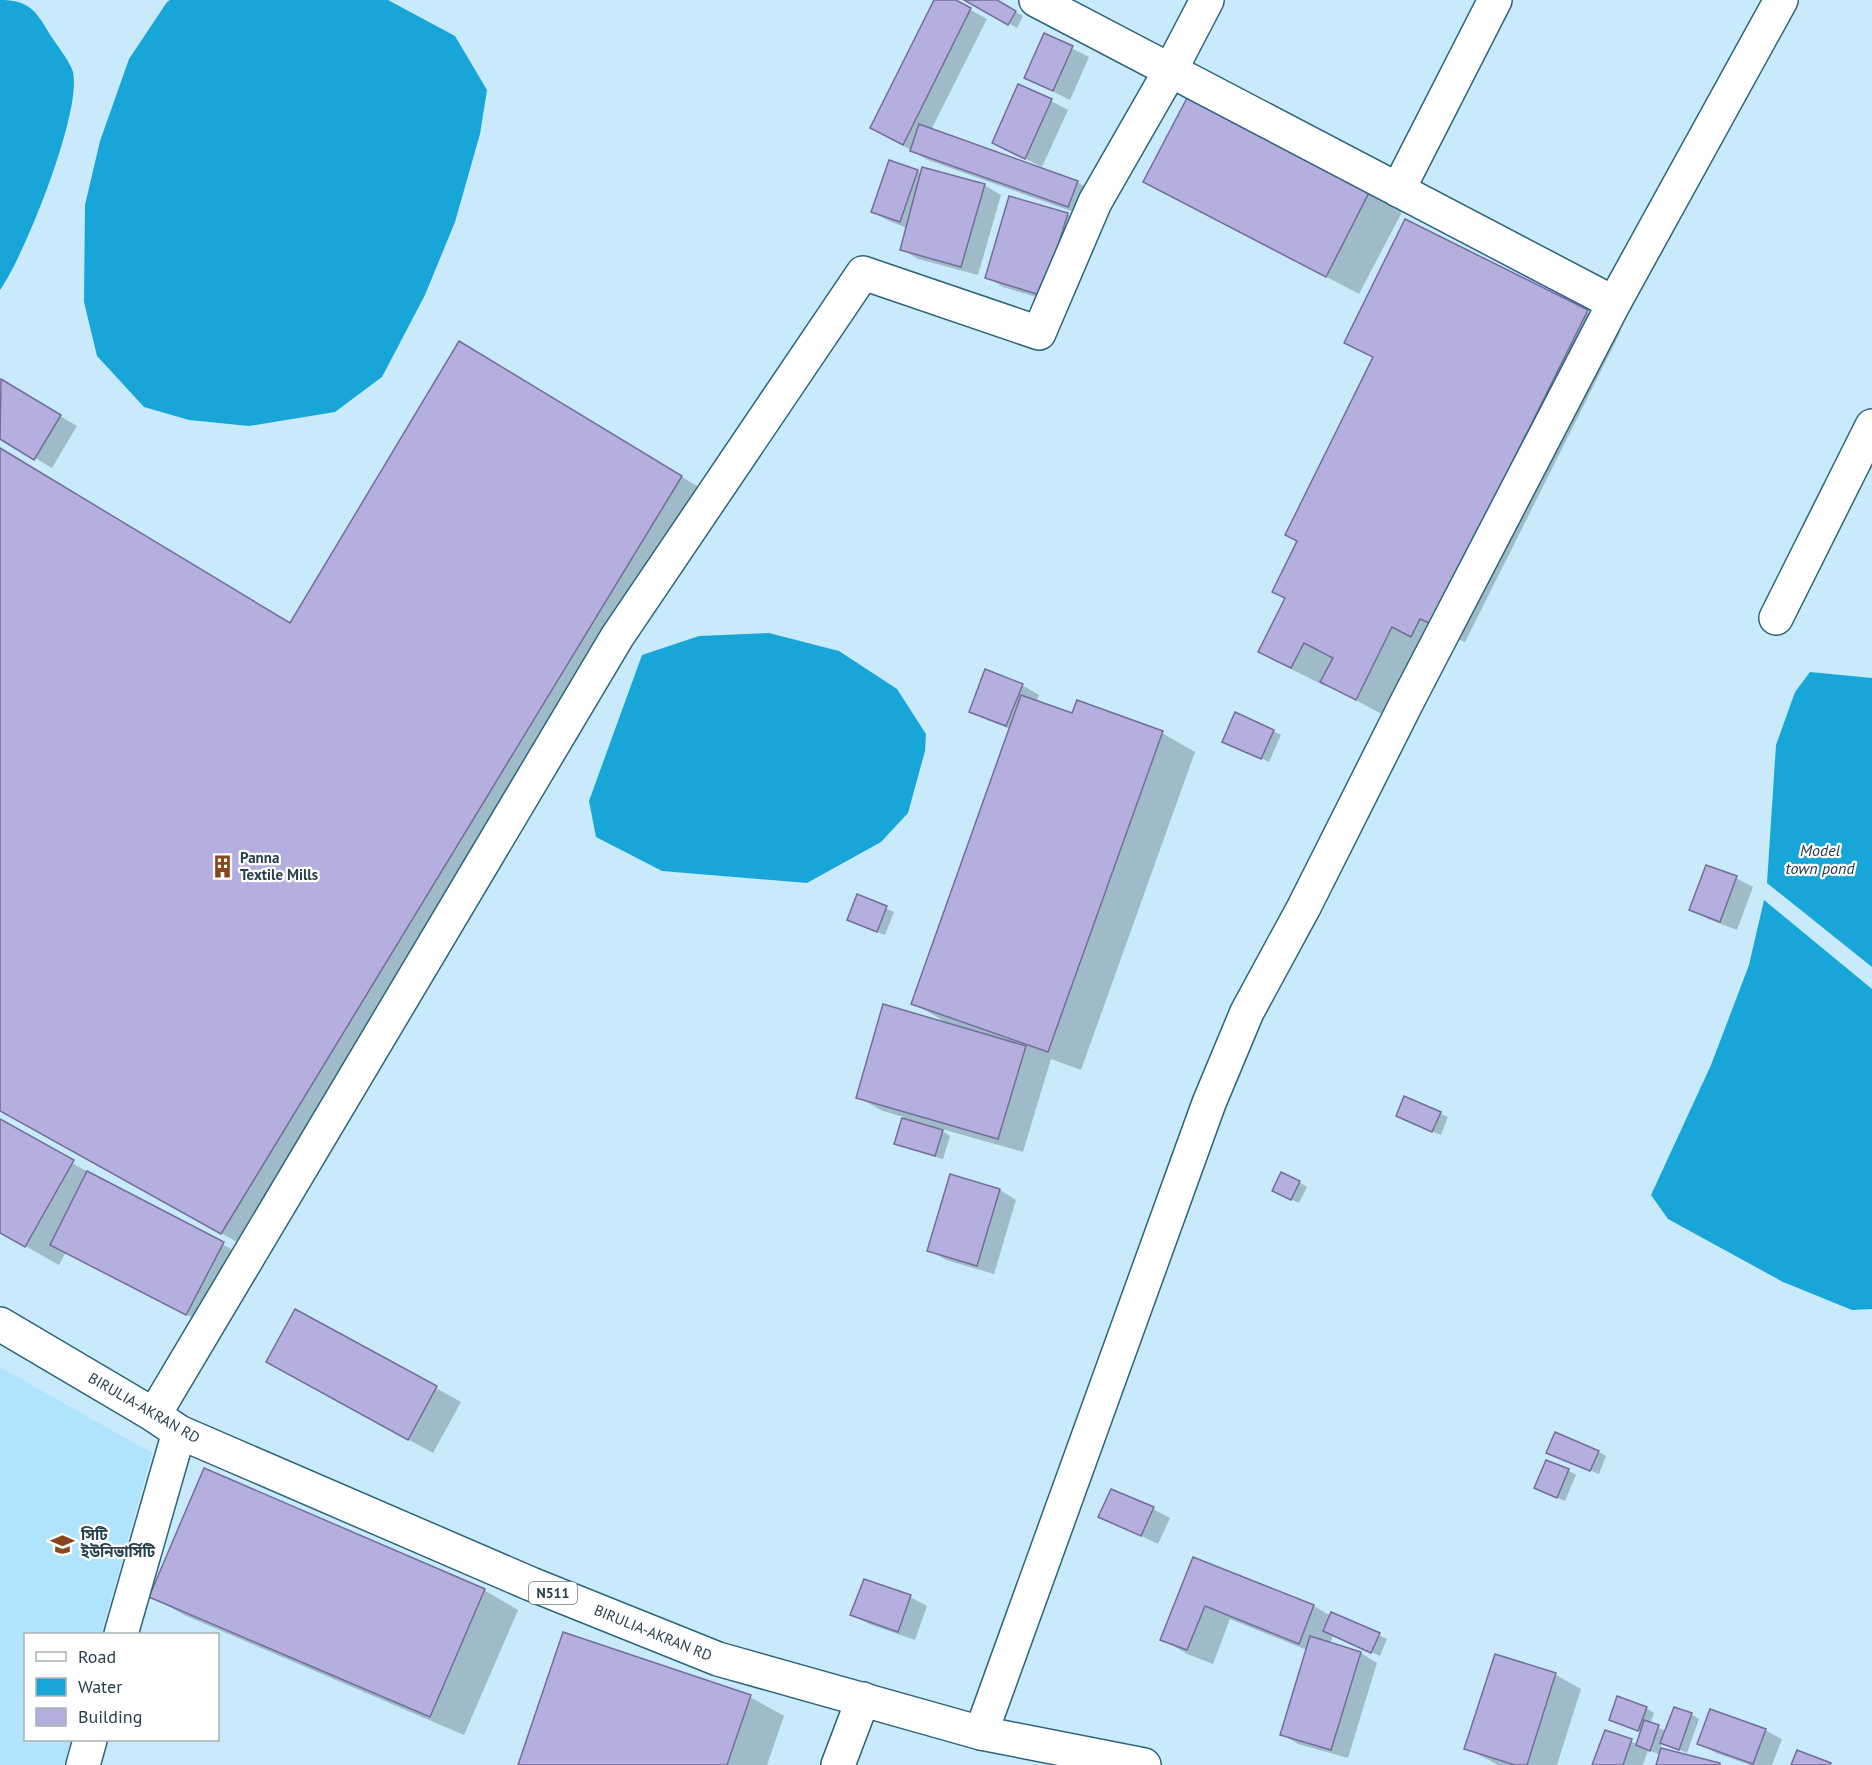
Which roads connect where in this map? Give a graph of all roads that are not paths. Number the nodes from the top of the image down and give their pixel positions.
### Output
1 (1036, 0) edge
2 (1207, 0) edge
3 (1495, 0) edge
4 (1781, 0) edge
5 (1170, 71) junction
6 (1398, 190) junction
7 (1614, 303) junction
8 (1872, 426) edge
9 (1776, 618) dead end
10 (0, 1324) edge
11 (167, 1423) junction
12 (121, 1633) edge
13 (862, 1699) junction
14 (981, 1733) junction
15 (90, 1741) edge
16 (83, 1765) edge
17 (838, 1765) edge
18 (1143, 1765) edge

1 - 5 main road
2 - 5 main road
3 - 6 main road
4 - 7 main road
5 - 6 main road
5 - 11 main road
6 - 7 main road
7 - 14 main road
8 - 9 main road
10 - 11 main road, BIRULIA-AKRAN RD / N511
11 - 12 main road
11 - 13 main road, BIRULIA-AKRAN RD / N511
13 - 14 main road, BIRULIA-AKRAN RD / N511
13 - 17 main road
14 - 18 main road, BIRULIA-AKRAN RD / N511
15 - 16 main road

